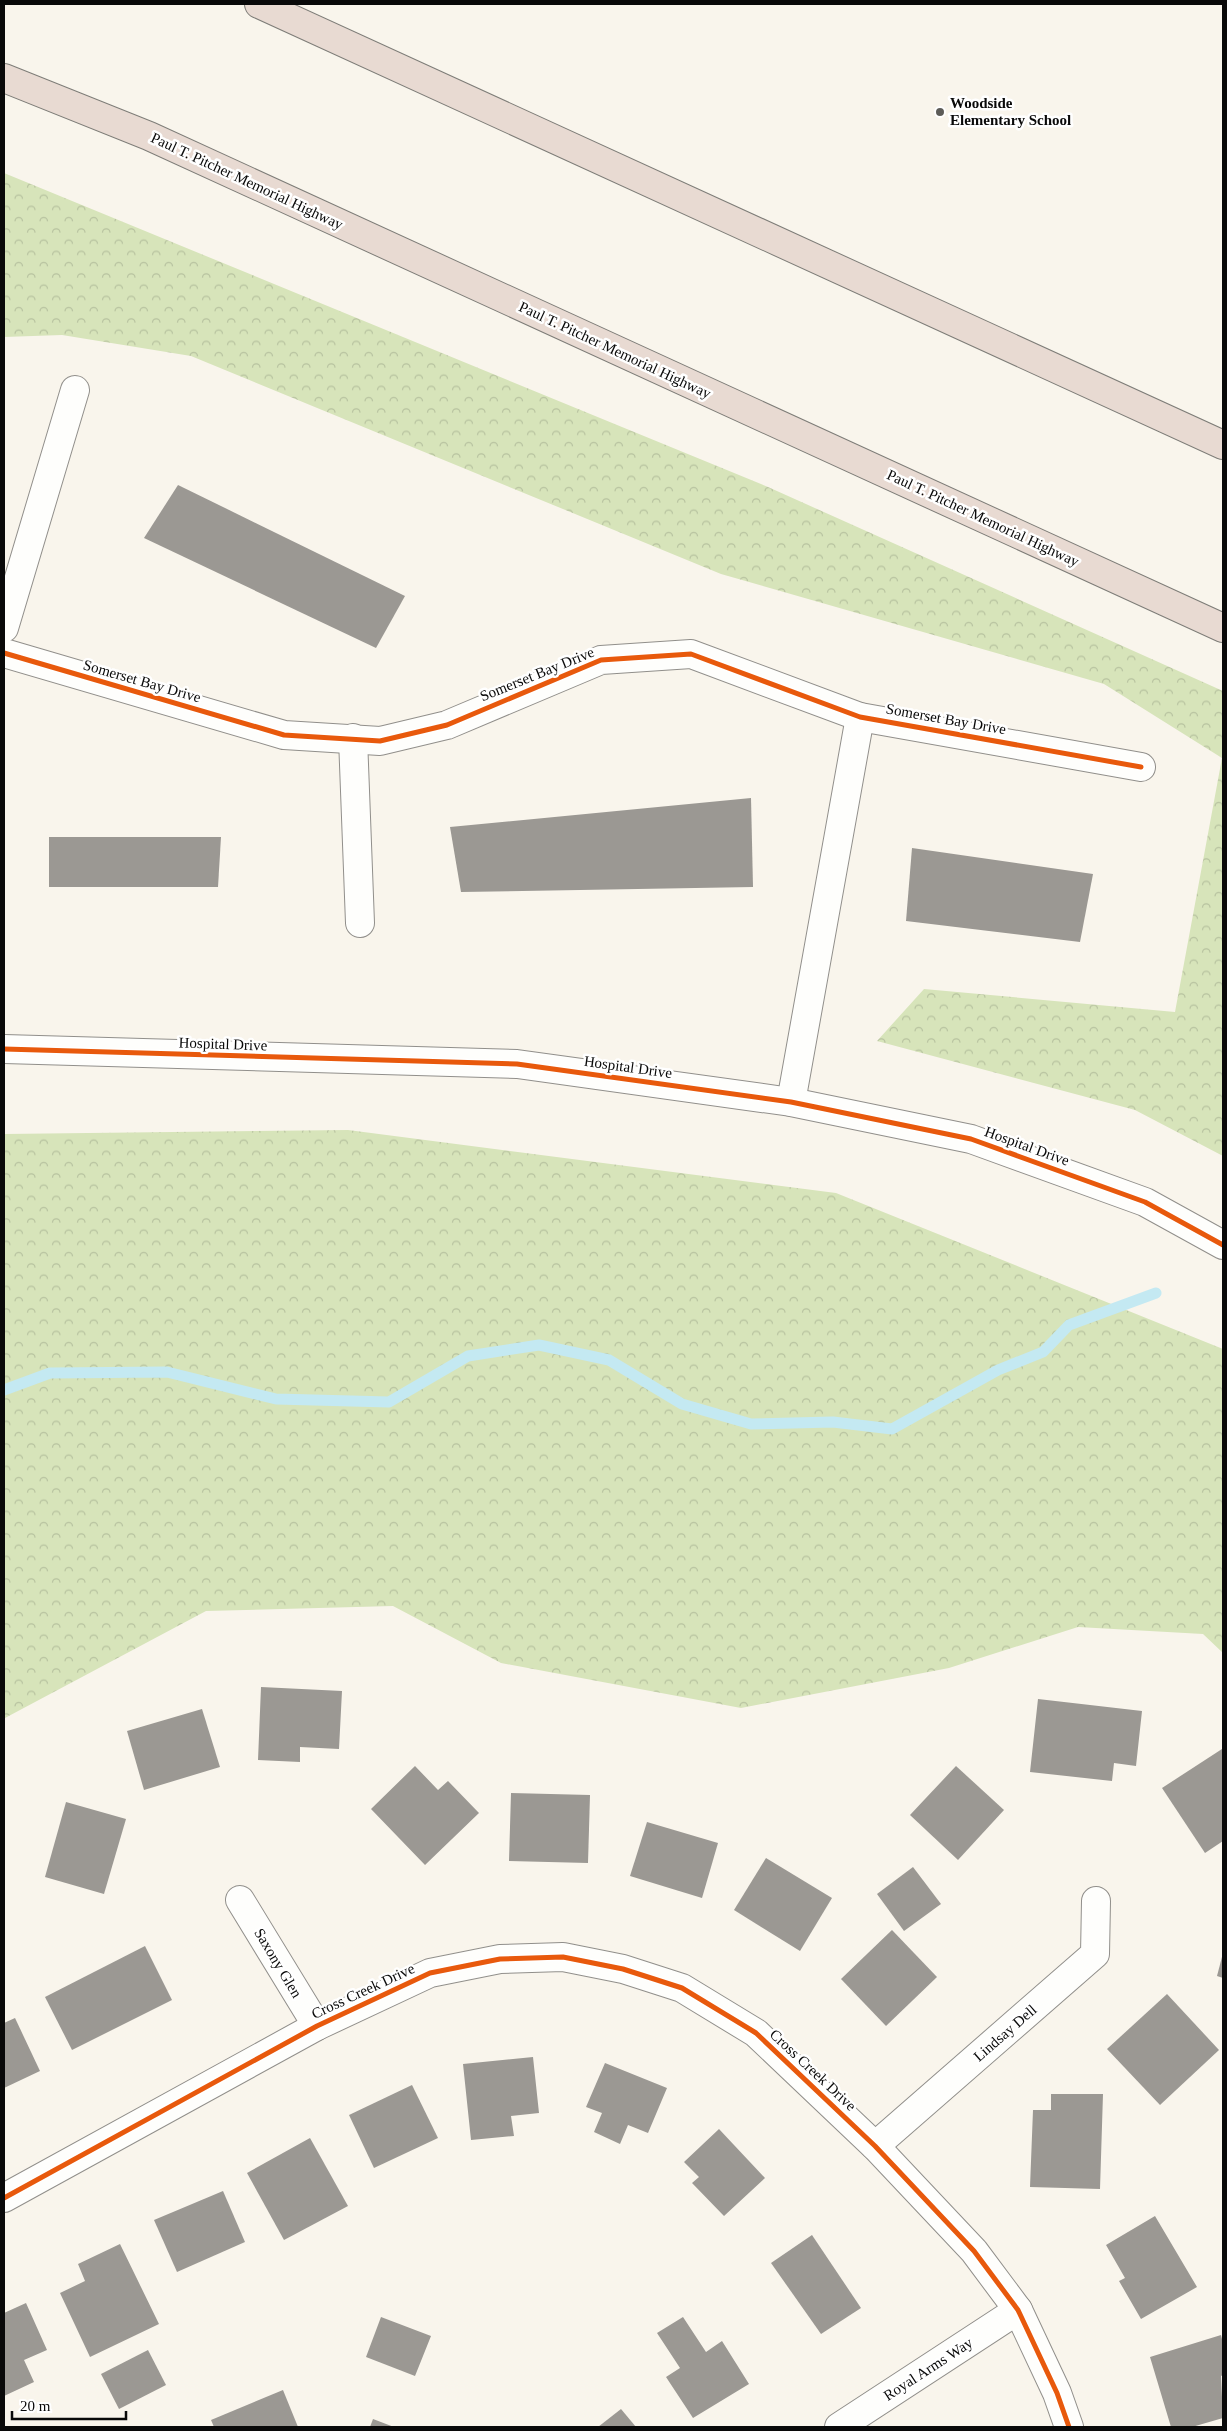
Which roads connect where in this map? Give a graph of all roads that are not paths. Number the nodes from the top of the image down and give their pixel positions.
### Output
1 (259, 4) edge
2 (4, 78) edge
3 (4, 98) edge
4 (149, 136) junction
5 (75, 390) dead end
6 (1223, 445) edge
7 (4, 628) edge
8 (1223, 628) edge
9 (4, 653) edge
10 (860, 717) junction
11 (353, 738) junction
12 (1141, 767) dead end
13 (360, 923) dead end
14 (4, 1049) edge
15 (791, 1102) junction
16 (1223, 1245) edge
17 (240, 1900) dead end
18 (1096, 1901) dead end
19 (316, 2026) junction
20 (875, 2146) junction
21 (4, 2198) edge
22 (1018, 2310) junction
23 (839, 2427) edge
24 (1069, 2427) edge

1 - 6 highway
2 - 4 highway, Paul T. Pitcher Memorial Highway
3 - 4 highway
4 - 8 highway, Paul T. Pitcher Memorial Highway
5 - 7 street
9 - 11 street, Somerset Bay Drive
10 - 11 street, Somerset Bay Drive
10 - 12 street, Somerset Bay Drive
10 - 15 street
11 - 13 street
14 - 15 street, Hospital Drive
15 - 16 street, Hospital Drive
17 - 19 street, Saxony Glen
18 - 20 street, Lindsay Dell
19 - 20 street, Cross Creek Drive
19 - 21 street, Cross Creek Drive
20 - 22 street, Cross Creek Drive
22 - 23 street, Royal Arms Way
22 - 24 street, Cross Creek Drive

